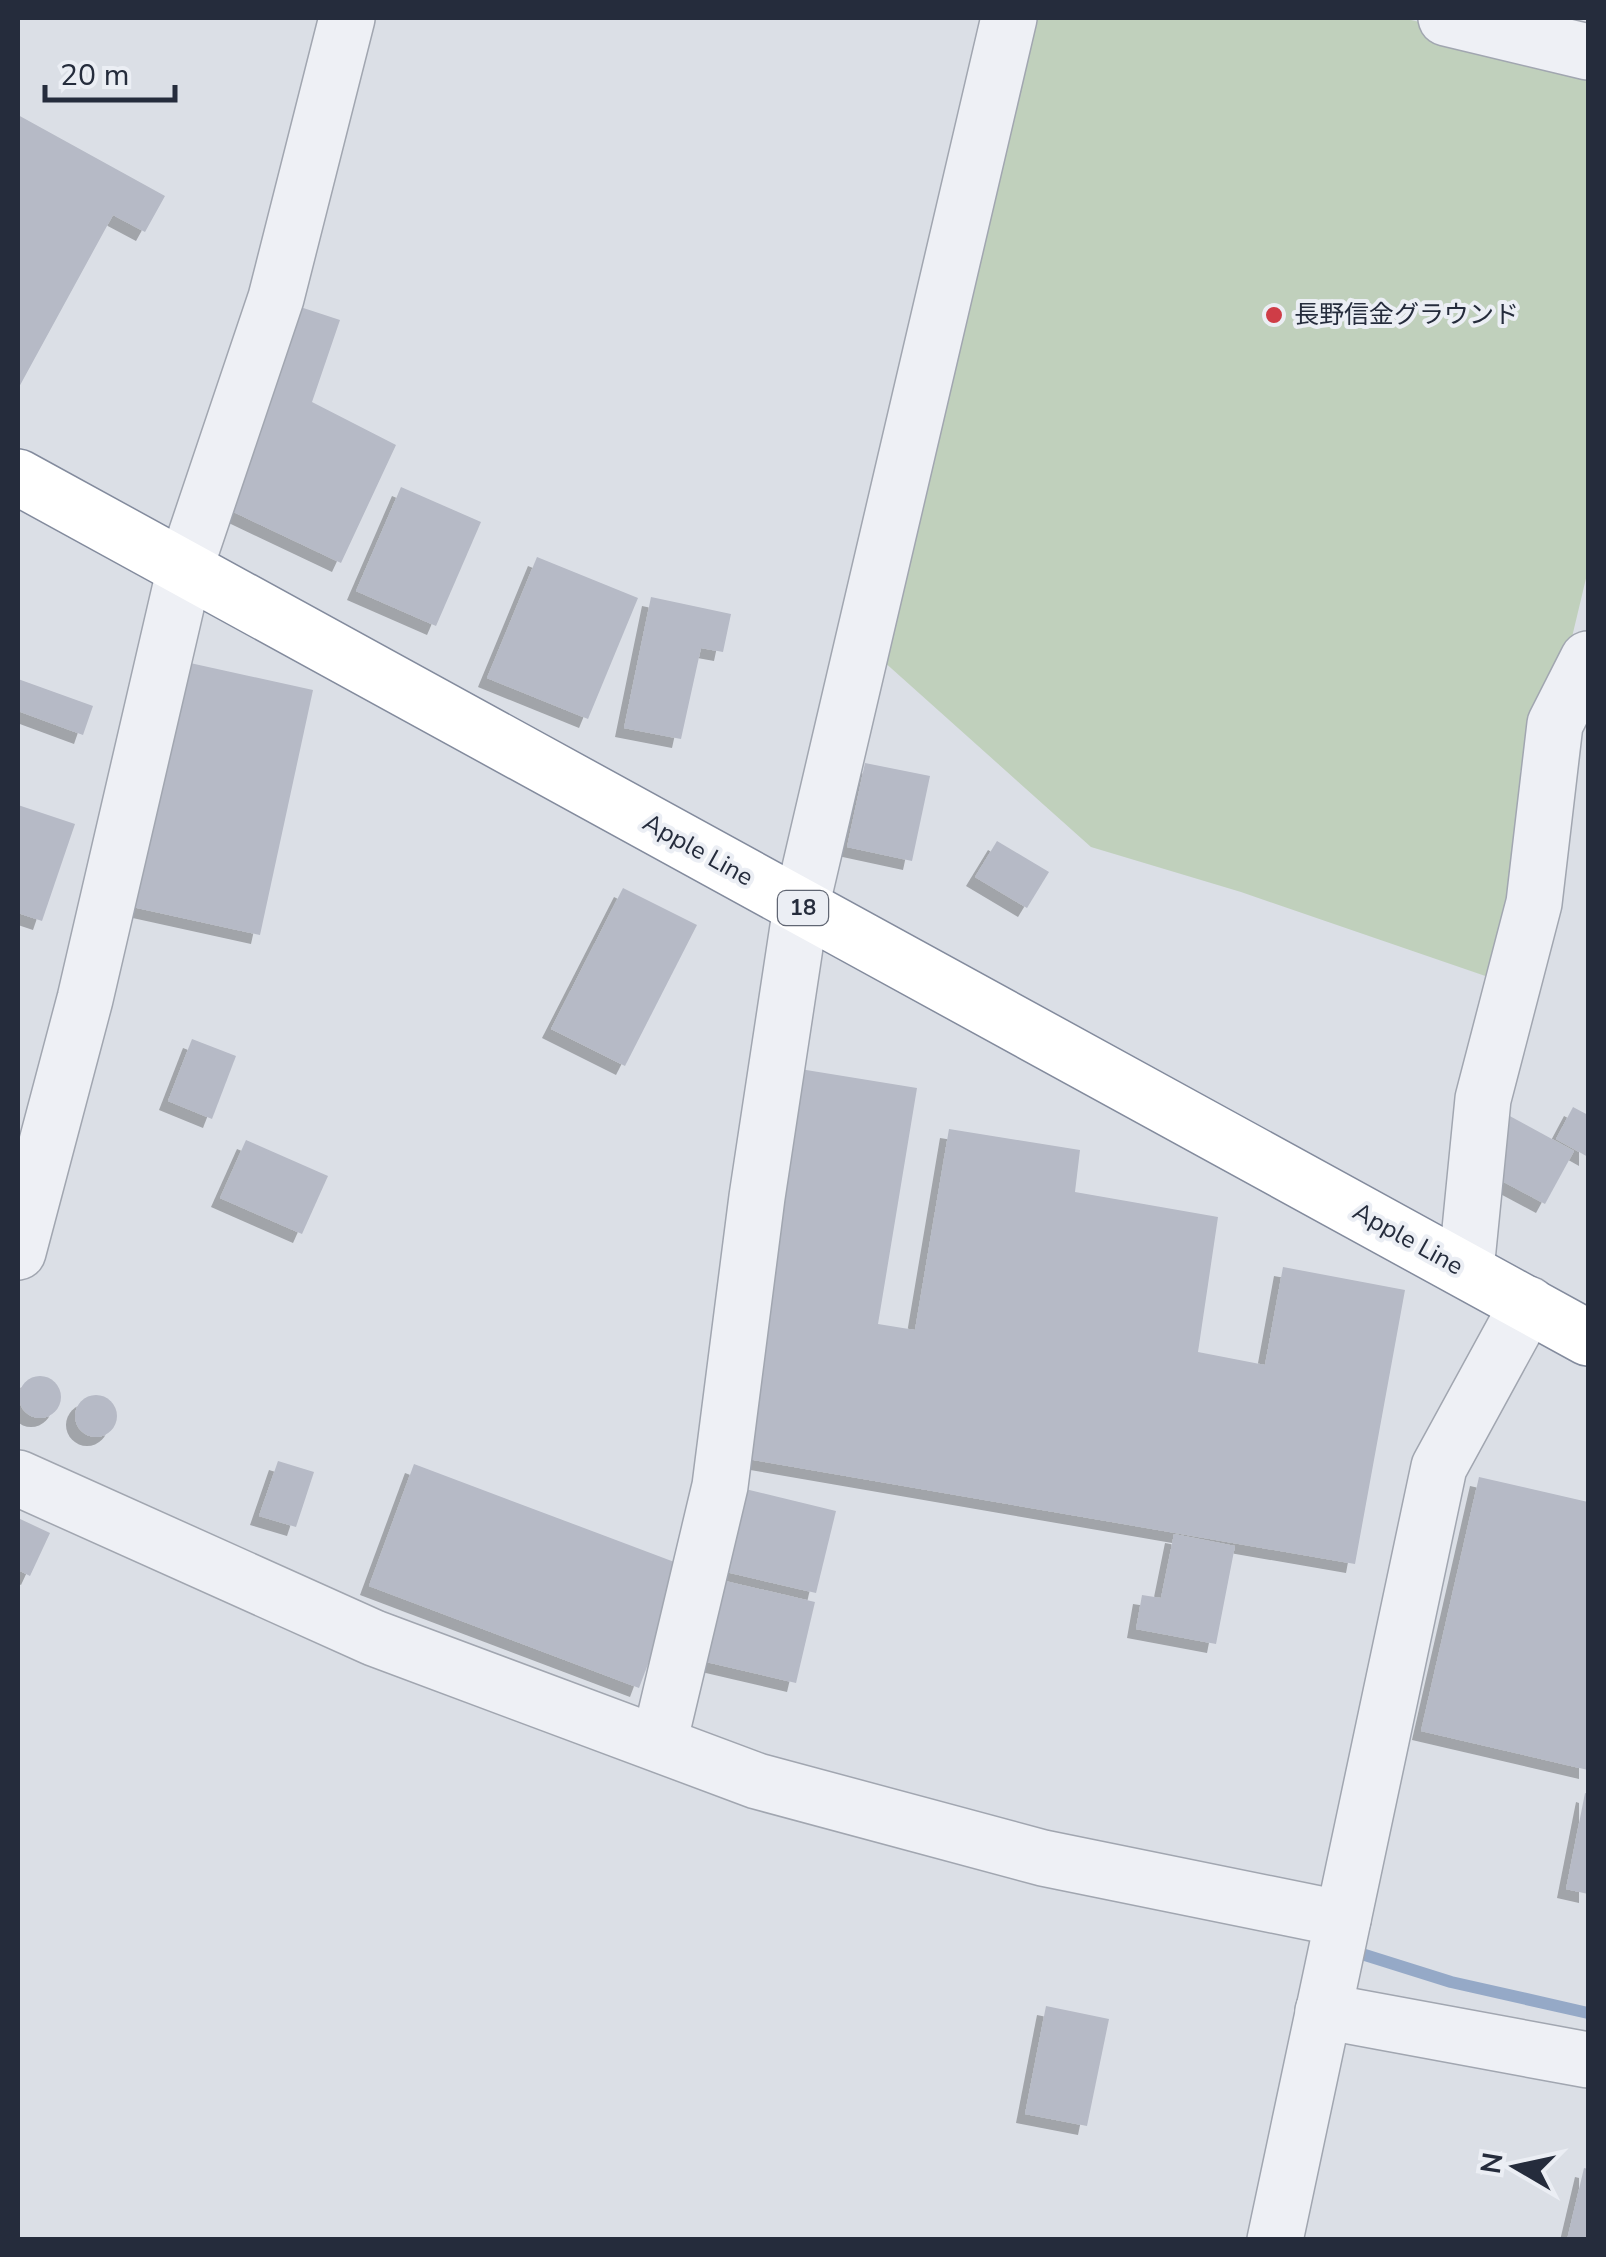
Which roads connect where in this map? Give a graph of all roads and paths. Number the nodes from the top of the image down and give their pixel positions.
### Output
1 (347, 18) edge
2 (1009, 18) edge
3 (1446, 18) edge
4 (1588, 52) edge
5 (18, 477) edge
6 (185, 568) junction
7 (1588, 659) edge
8 (801, 907) junction
9 (18, 1252) edge
10 (1466, 1270) junction
11 (1528, 1304) junction
12 (1588, 1338) edge
13 (18, 1478) edge
14 (658, 1744) junction
15 (1343, 1919) junction
16 (1323, 2011) junction
17 (1588, 2060) edge
18 (1275, 2240) edge

1 - 6 street
2 - 8 street
3 - 4 street
5 - 6 highway, Apple Line / 18
6 - 8 highway, Apple Line / 18
6 - 9 street
7 - 10 street
8 - 10 highway, Apple Line / 18
8 - 14 street
10 - 11 highway, Apple Line / 18
11 - 12 highway, Apple Line / 18
11 - 15 street
13 - 14 street
14 - 15 street
15 - 16 street
16 - 17 street
16 - 18 street

